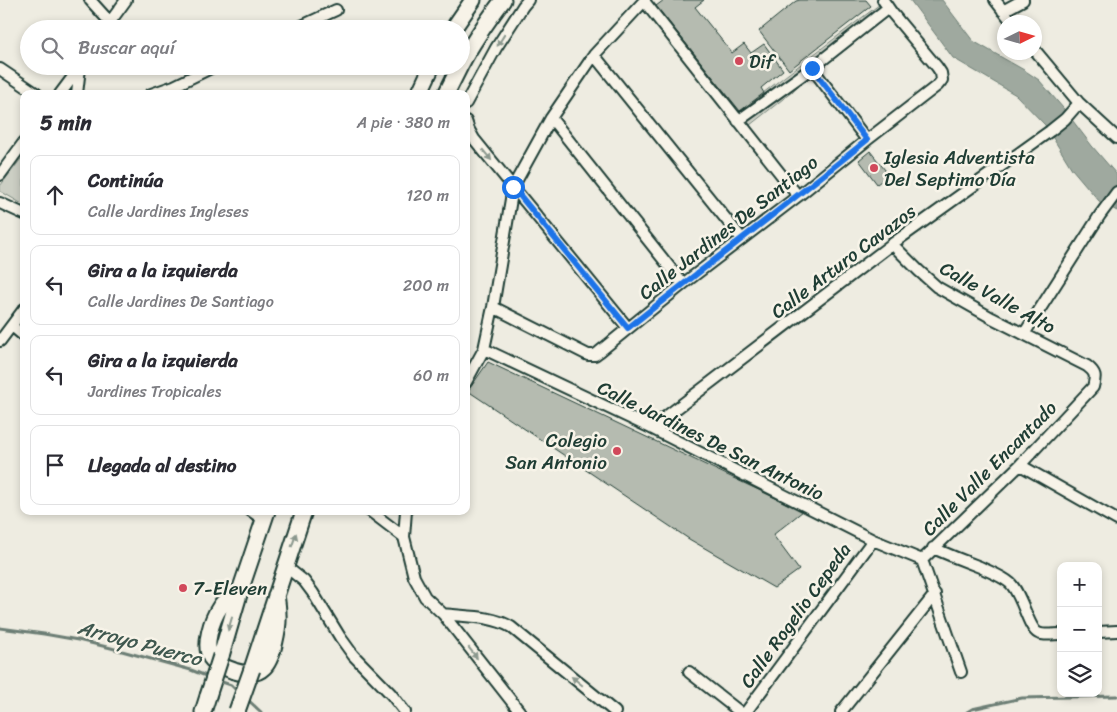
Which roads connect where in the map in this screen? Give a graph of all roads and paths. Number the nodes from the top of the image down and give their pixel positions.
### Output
1 (90, 0) edge
2 (126, 0) edge
3 (473, 0) edge
4 (503, 0) edge
5 (528, 0) edge
6 (995, 0) edge
7 (1023, 0) edge
8 (645, 1) edge
9 (886, 4) edge
10 (336, 10) dead end
11 (1003, 12) junction
12 (1006, 15) edge
13 (104, 20) edge
14 (111, 20) edge
15 (314, 20) edge
16 (459, 20) edge
17 (470, 48) edge
18 (594, 54) junction
19 (1042, 58) edge
20 (812, 68) junction
21 (0, 69) edge
22 (75, 75) edge
23 (80, 75) edge
24 (197, 75) edge
25 (428, 75) edge
26 (456, 75) edge
27 (31, 90) edge
28 (63, 90) edge
29 (78, 90) edge
30 (162, 90) edge
31 (421, 90) edge
32 (448, 90) edge
33 (470, 96) edge
34 (1080, 103) junction
35 (551, 118) junction
36 (738, 121) junction
37 (470, 132) edge
38 (1117, 138) edge
39 (867, 140) junction
40 (20, 148) edge
41 (0, 175) edge
42 (513, 187) junction
43 (1117, 192) edge
44 (798, 196) junction
45 (0, 203) edge
46 (20, 212) edge
47 (742, 239) junction
48 (892, 244) junction
49 (683, 284) junction
50 (493, 307) junction
51 (20, 315) edge
52 (12, 326) junction
53 (628, 328) junction
54 (20, 333) edge
55 (1024, 334) junction
56 (0, 341) edge
57 (484, 349) junction
58 (1093, 370) joint
59 (470, 375) edge
60 (651, 428) junction
61 (1020, 465) junction
62 (303, 515) edge
63 (375, 515) edge
64 (406, 515) edge
65 (266, 516) edge
66 (1117, 520) edge
67 (404, 537) junction
68 (873, 540) junction
69 (933, 548) junction
70 (922, 560) junction
71 (286, 566) junction
72 (240, 591) junction
73 (934, 594) junction
74 (276, 595) junction
75 (443, 614) junction
76 (1117, 631) edge
77 (1102, 632) edge
78 (1057, 634) edge
79 (689, 672) dead end
80 (961, 672) dead end
81 (203, 712) edge
82 (237, 712) edge
83 (405, 712) edge
84 (520, 712) edge
85 (615, 712) edge
86 (740, 712) edge
87 (746, 712) edge
88 (841, 712) edge

1 - 13 street
2 - 14 street
3 - 16 highway
4 - 17 highway
5 -> 33 street
6 - 11 street
7 - 11 street
8 - 18 street
8 - 36 street
9 - 20 street
9 - 39 street, Calle Jardines De Santiago
10 - 15 street
11 - 12 street
18 - 35 street
18 - 47 street
19 - 34 street
20 - 36 street
20 - 39 street
21 - 27 street
22 - 28 street
23 - 29 street
24 - 30 street
25 - 31 highway
26 - 32 highway
34 - 38 street
34 - 48 street, Calle Arturo Cavazos
35 - 42 street
35 - 49 street
36 - 44 street
37 -> 42 street
39 - 44 street, Calle Jardines De Santiago
40 - 41 street
42 - 50 street
42 - 53 street
43 - 55 street
44 - 47 street, Calle Jardines De Santiago
45 - 46 street
47 - 49 street, Calle Jardines De Santiago
48 - 55 street, Calle Valle Alto
48 - 60 street, Calle Arturo Cavazos
49 - 53 street, Calle Jardines De Santiago
50 - 53 street, Calle Jardines De Santiago
50 - 57 street
51 - 52 street
52 - 54 street
52 - 56 street
55 - 58 street, Calle Valle Alto
57 - 59 street
57 - 60 street, Calle Jardines De San Antonio
58 - 61 street, Calle Valle Encantado
60 - 68 street, Calle Jardines De San Antonio
61 - 66 street
61 - 69 street, Calle Valle Encantado
71 -> 62 highway
63 - 67 street
64 - 67 street
65 - 72 highway
67 - 75 street
68 - 70 street, Calle Jardines De San Antonio
68 - 87 street, Calle Rogelio Cepeda
69 - 70 street, Calle Valle Encantado
69 - 78 street
70 - 73 street, Calle Valle Encantado
71 - 74 highway
71 - 83 street
72 - 74 highway
72 -> 81 highway, bridge
73 - 80 street, Calle Valle Encantado
73 - 88 street
74 - 82 highway, bridge
75 -> 84 street
85 -> 75 street
76 - 77 street
79 - 86 street

